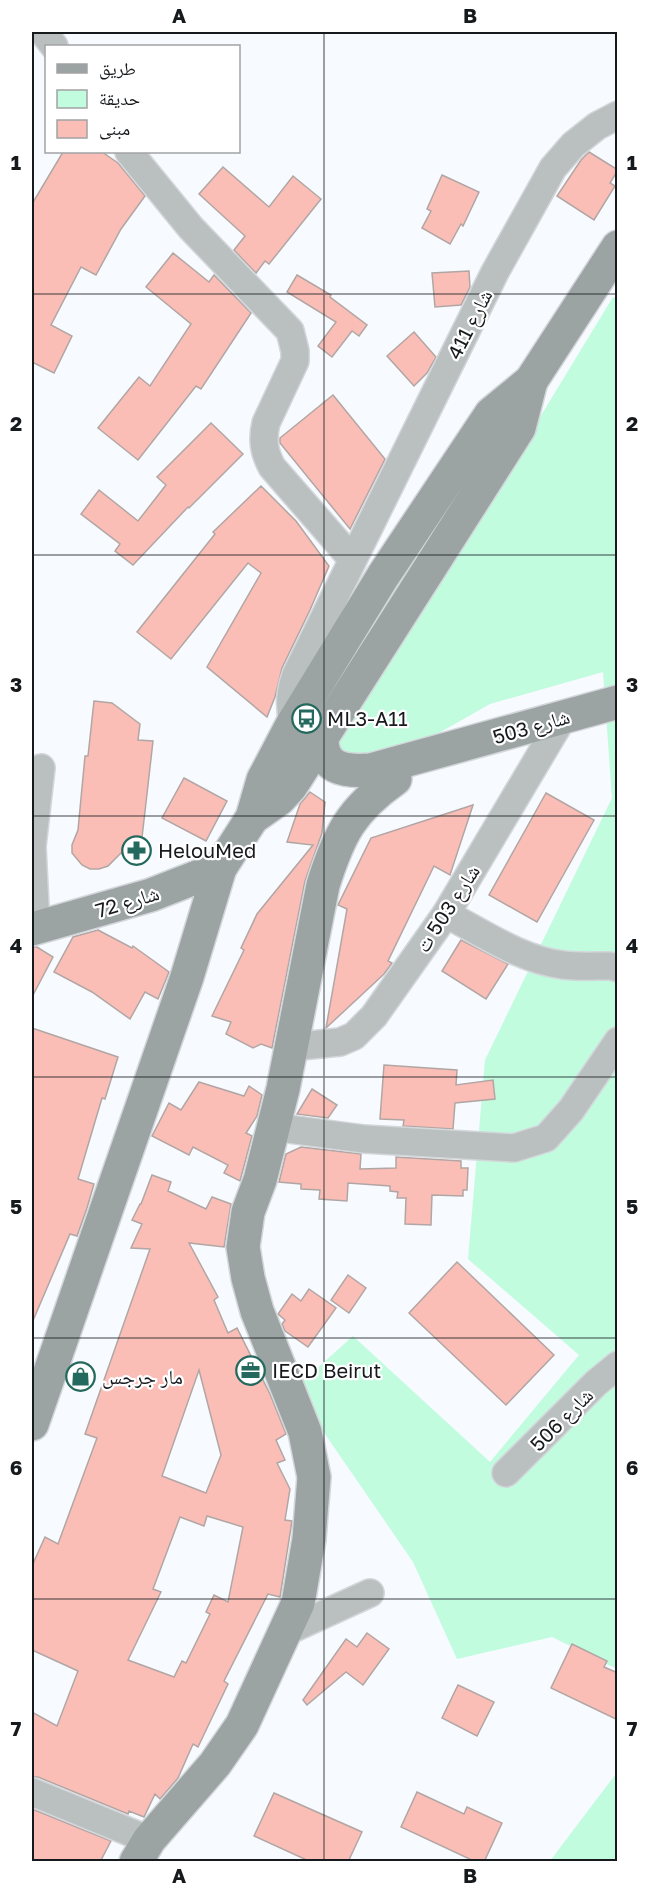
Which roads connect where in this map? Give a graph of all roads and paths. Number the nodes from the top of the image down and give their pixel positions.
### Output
1 (43, 32) edge
2 (53, 45) edge
3 (618, 116) edge
4 (130, 153) edge
5 (618, 247) edge
6 (531, 381) junction
7 (352, 559) junction
8 (618, 702) edge
9 (563, 717) junction
10 (292, 723) junction
11 (322, 735) junction
12 (444, 751) junction
13 (41, 768) dead end
14 (395, 780) junction
15 (291, 786) junction
16 (252, 818) junction
17 (32, 847) edge
18 (220, 868) junction
19 (151, 895) junction
20 (446, 914) junction
21 (34, 928) edge
22 (196, 948) junction
23 (618, 968) edge
24 (618, 1041) edge
25 (291, 1047) junction
26 (273, 1127) junction
27 (618, 1365) edge
28 (32, 1424) edge
29 (506, 1473) dead end
30 (370, 1593) dead end
31 (285, 1632) junction
32 (32, 1792) edge
33 (143, 1851) edge

1 - 2 street
3 - 7 street, شارع 411
4 - 7 street
5 - 6 main road
6 - 10 main road
6 - 11 main road
7 - 10 street, شارع 411
8 - 9 main road, شارع 503
9 - 12 main road, شارع 503
9 - 20 street, شارع 503 ت
10 - 16 main road
11 - 12 main road
11 - 15 main road
12 - 14 main road
13 - 17 street
14 - 15 main road
14 - 25 main road
15 - 16 main road
16 - 18 main road
17 - 21 street
18 - 19 main road, شارع 72
18 - 22 main road
19 - 21 main road, شارع 72
19 - 22 main road
20 - 23 street
20 - 25 street, شارع 503 ت
22 - 28 main road
24 - 26 street
25 - 26 main road
26 - 31 main road
27 - 29 street, شارع 506
30 - 31 street
31 - 33 main road
32 - 33 street

